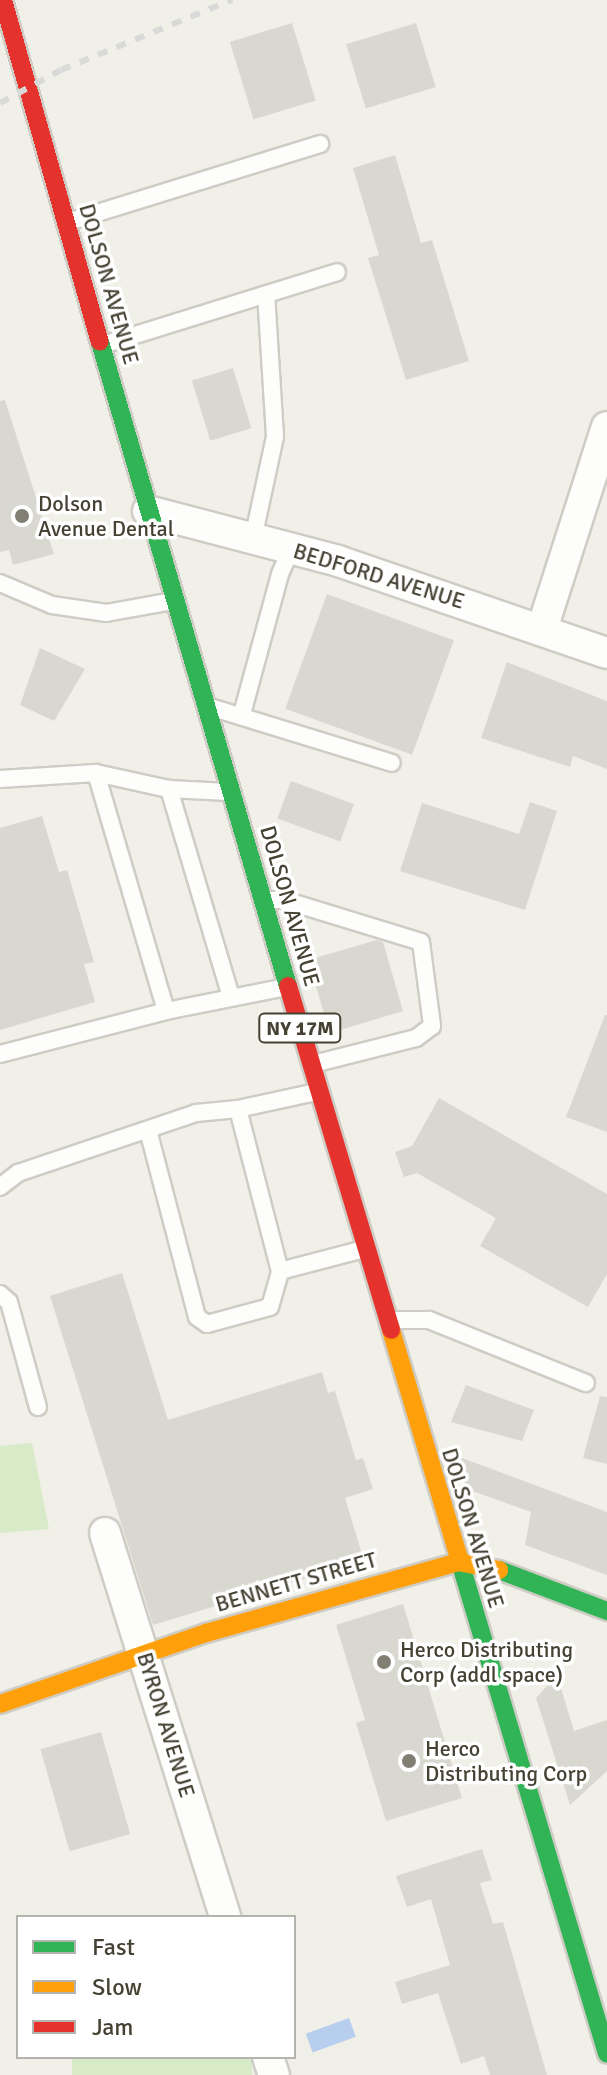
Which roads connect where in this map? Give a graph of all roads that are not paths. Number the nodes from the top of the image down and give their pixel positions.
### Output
1 (3, 0) edge
2 (320, 144) dead end
3 (66, 223) junction
4 (337, 272) dead end
5 (266, 294) junction
6 (101, 346) junction
7 (607, 427) edge
8 (148, 511) junction
9 (253, 539) junction
10 (291, 549) junction
11 (0, 583) edge
12 (173, 601) junction
13 (542, 629) junction
14 (607, 653) edge
15 (205, 706) junction
16 (242, 714) junction
17 (392, 763) dead end
18 (96, 773) junction
19 (0, 779) edge
20 (169, 789) junction
21 (231, 792) junction
22 (248, 851) junction
23 (271, 854) dead end
24 (263, 900) junction
25 (288, 986) junction
26 (231, 997) junction
27 (166, 1011) junction
28 (0, 1054) edge
29 (311, 1064) junction
30 (319, 1091) junction
31 (238, 1109) junction
32 (148, 1130) junction
33 (0, 1187) edge
34 (365, 1249) junction
35 (280, 1271) junction
36 (0, 1294) edge
37 (386, 1320) junction
38 (586, 1383) dead end
39 (38, 1407) dead end
40 (105, 1533) dead end
41 (458, 1562) junction
42 (607, 1611) edge
43 (145, 1654) junction
44 (0, 1704) edge
45 (224, 1915) edge
46 (606, 2050) edge

1 - 3 main road, DOLSON AVENUE / NY 17M
2 - 3 lane
3 - 6 main road, DOLSON AVENUE / NY 17M
4 - 5 lane
5 - 6 lane
5 - 9 lane
6 - 8 main road, DOLSON AVENUE / NY 17M
7 - 13 street
8 - 9 street, BEDFORD AVENUE
8 - 12 main road, DOLSON AVENUE / NY 17M
9 - 10 street, BEDFORD AVENUE
10 - 13 street, BEDFORD AVENUE
10 - 16 lane
11 - 12 lane
12 - 15 main road, DOLSON AVENUE / NY 17M
13 - 14 street, BEDFORD AVENUE
15 - 16 lane
15 - 21 main road, DOLSON AVENUE / NY 17M
16 - 17 lane
18 - 19 lane
18 - 20 lane
18 - 27 lane
20 - 21 lane
20 - 26 lane
21 - 22 main road, DOLSON AVENUE / NY 17M
22 - 23 lane
22 - 24 main road, DOLSON AVENUE / NY 17M
24 - 25 main road, DOLSON AVENUE / NY 17M
24 - 29 lane
25 - 26 lane
25 - 29 main road, DOLSON AVENUE / NY 17M
26 - 27 lane
27 - 28 lane
29 - 30 main road, DOLSON AVENUE / NY 17M
30 - 31 lane
30 - 34 main road, DOLSON AVENUE / NY 17M
31 - 32 lane
31 - 35 lane
32 - 33 lane
32 - 35 lane
34 - 35 lane
34 - 37 main road, DOLSON AVENUE / NY 17M
36 - 39 lane
37 - 38 lane
37 - 41 main road, DOLSON AVENUE / NY 17M
40 - 43 street, BYRON AVENUE
41 - 42 main road, BENNETT STREET
41 - 43 main road, BENNETT STREET
41 - 46 main road, DOLSON AVENUE / NY 17M
43 - 44 main road, BENNETT STREET
43 - 45 street, BYRON AVENUE

